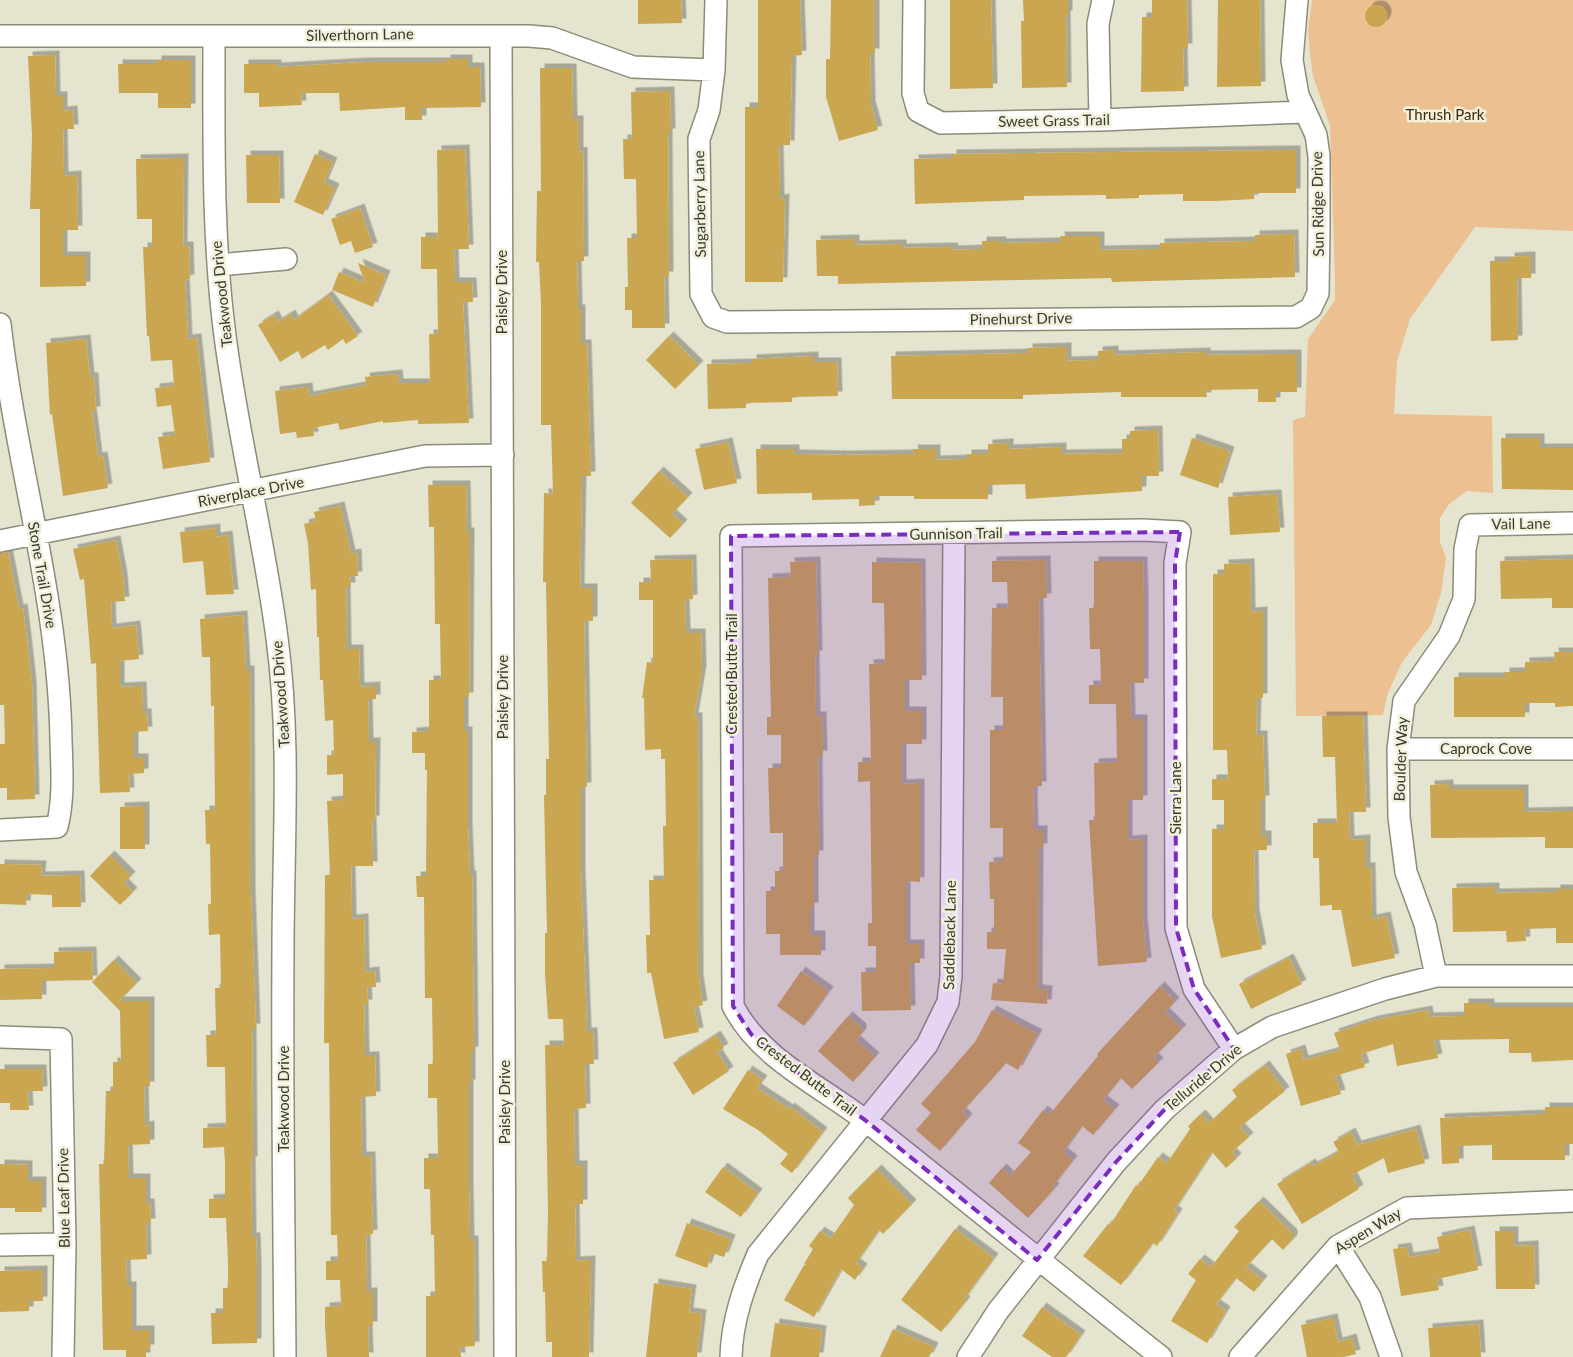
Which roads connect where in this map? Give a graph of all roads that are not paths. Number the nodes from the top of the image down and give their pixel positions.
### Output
1 (716, 0) edge
2 (914, 0) edge
3 (1103, 0) edge
4 (1297, 0) edge
5 (0, 36) edge
6 (501, 36) junction
7 (214, 37) junction
8 (714, 70) junction
9 (1305, 112) junction
10 (1100, 120) junction
11 (286, 259) dead end
12 (218, 265) junction
13 (1318, 293) joint
14 (713, 317) joint
15 (0, 324) edge
16 (503, 455) junction
17 (252, 492) junction
18 (1573, 523) edge
19 (1470, 525) joint
20 (1180, 532) joint
21 (36, 534) junction
22 (954, 534) junction
23 (731, 536) joint
24 (0, 542) edge
25 (1398, 749) junction
26 (1573, 749) edge
27 (0, 830) edge
28 (1436, 976) junction
29 (1573, 976) edge
30 (0, 1037) edge
31 (1234, 1049) junction
32 (865, 1120) junction
33 (1573, 1201) edge
34 (65, 1244) junction
35 (0, 1245) edge
36 (1338, 1246) junction
37 (1037, 1260) junction
38 (63, 1357) edge
39 (285, 1357) edge
40 (506, 1357) edge
41 (731, 1357) edge
42 (968, 1357) edge
43 (1161, 1357) edge
44 (1240, 1357) edge
45 (1391, 1357) edge

1 - 8 street, Sugarberry Lane
2 - 10 street, Sweet Grass Trail
3 - 10 street
4 - 9 street, Sun Ridge Drive
5 - 7 street, Silverthorn Lane
6 - 7 street, Silverthorn Lane
6 - 8 street, Silverthorn Lane
6 - 16 street, Paisley Drive
7 - 12 street, Teakwood Drive
8 - 14 street, Sugarberry Lane
9 - 10 street, Sweet Grass Trail
9 - 13 street, Sun Ridge Drive
11 - 12 street
12 - 17 street, Teakwood Drive
13 - 14 street, Pinehurst Drive
15 - 21 street, Stone Trail Drive
16 - 17 street, Riverplace Drive
16 - 40 street, Paisley Drive
17 - 21 street, Riverplace Drive
17 - 39 street, Teakwood Drive
18 - 19 street, Vail Lane
19 - 25 street, Boulder Way
20 - 22 street, Gunnison Trail
20 - 31 street, Sierra Lane
21 - 24 street, Riverplace Drive
21 - 27 street, Stone Trail Drive
22 - 23 street, Gunnison Trail
22 - 32 street, Saddleback Lane
23 - 32 street, Crested Butte Trail
25 - 26 street, Caprock Cove
25 - 28 street, Boulder Way
28 - 29 street, Telluride Drive
28 - 31 street, Telluride Drive
30 - 34 street, Blue Leaf Drive
31 - 37 street, Telluride Drive
32 - 37 street, Crested Butte Trail
32 - 41 street, Saddleback Lane
33 - 36 street, Aspen Way
34 - 35 street
34 - 38 street, Blue Leaf Drive
36 - 44 street, Aspen Way
36 - 45 street
37 - 42 street, Telluride Drive
37 - 43 street, Crested Butte Trail

